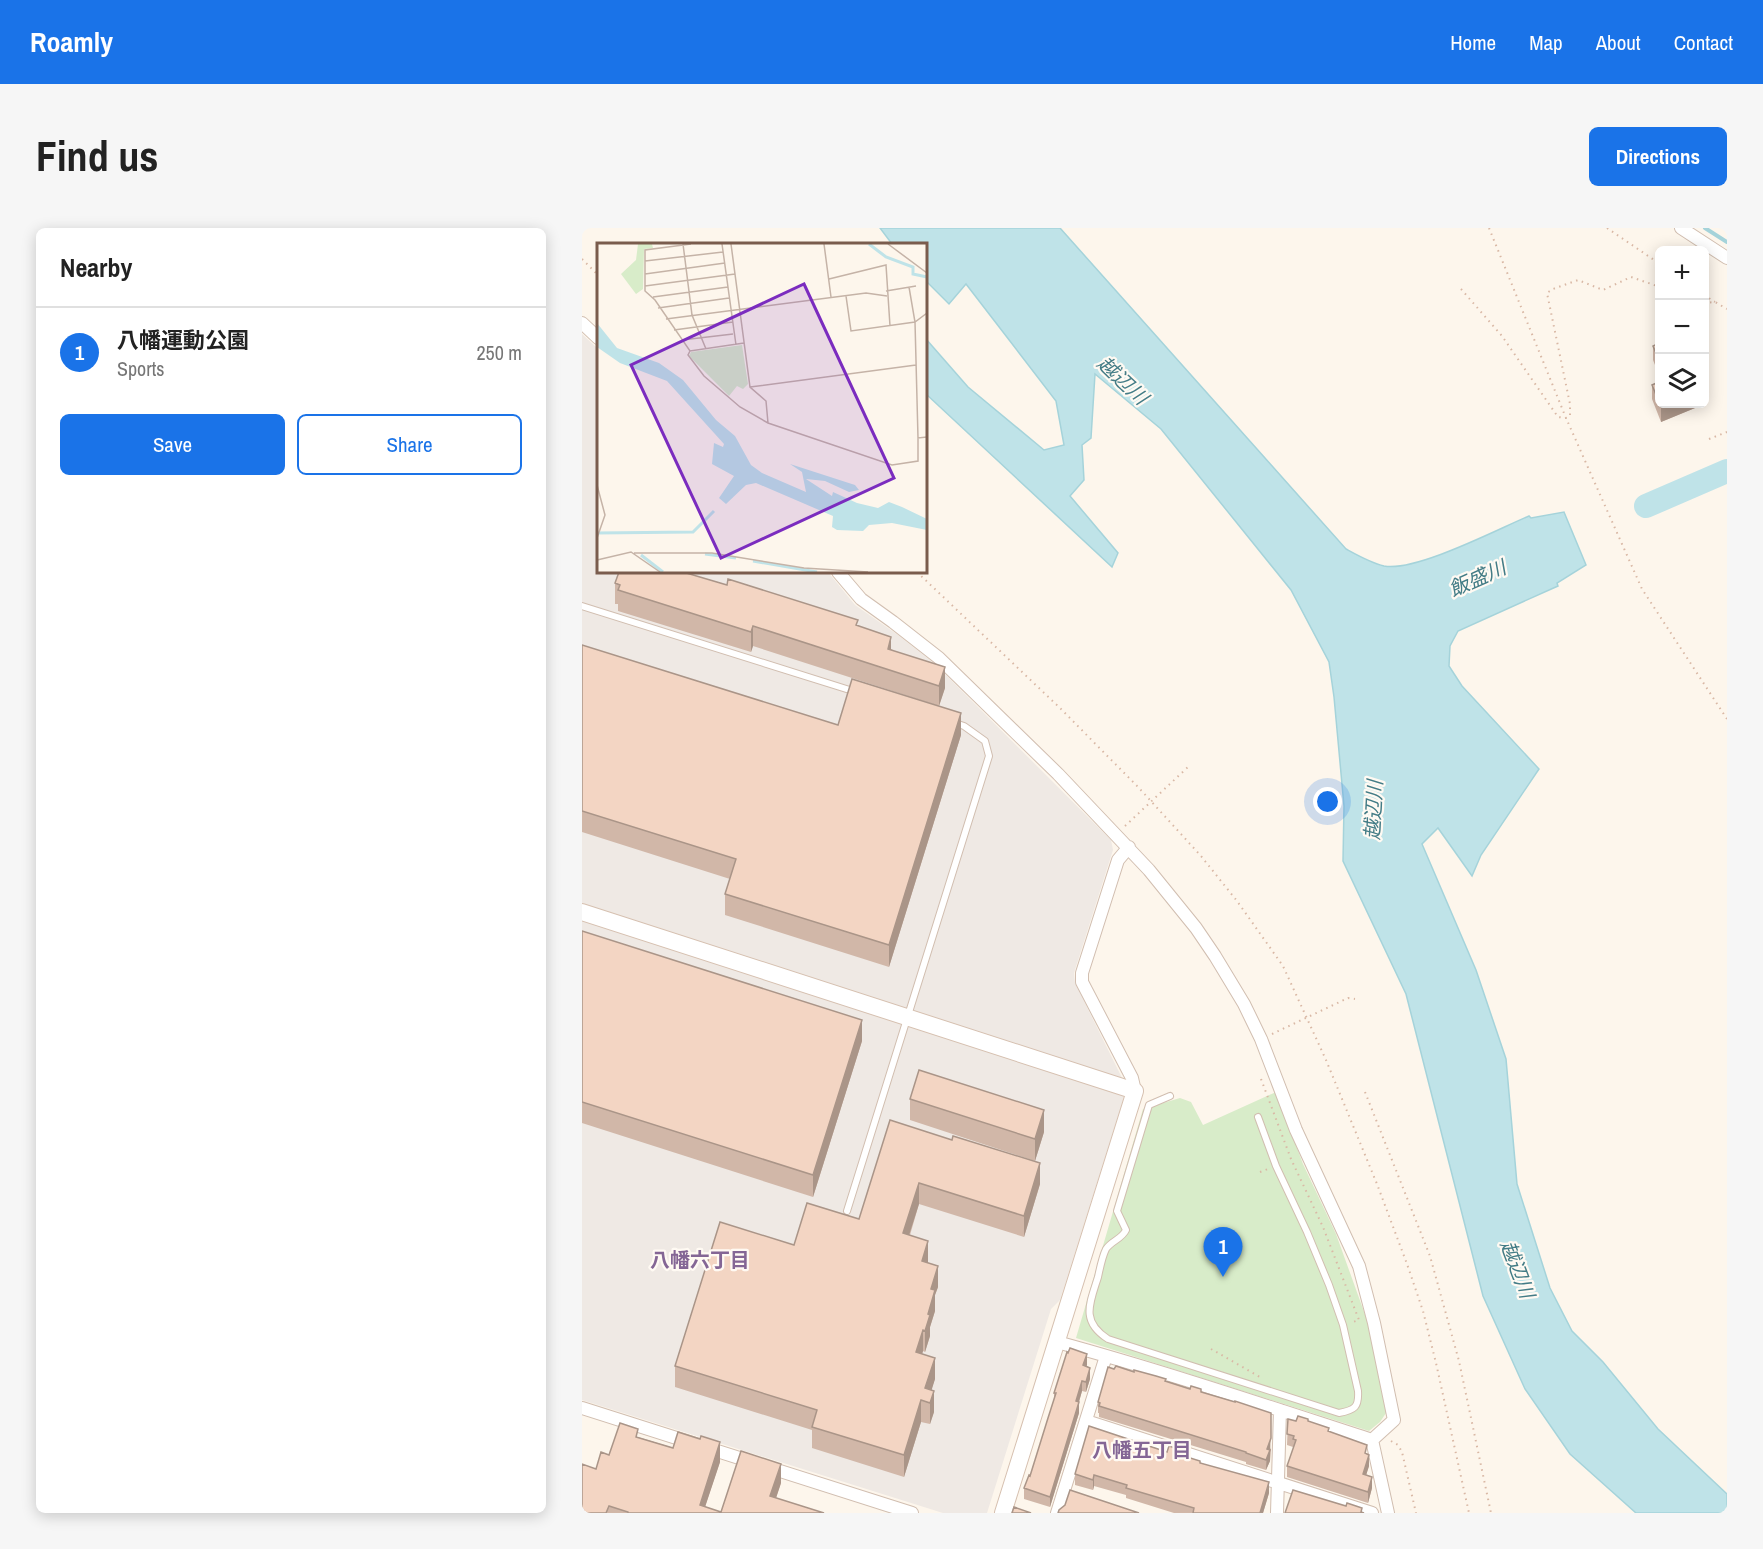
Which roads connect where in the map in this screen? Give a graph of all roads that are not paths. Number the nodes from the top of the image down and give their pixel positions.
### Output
1 (1681, 228) edge
2 (1727, 258) edge
3 (582, 323) edge
4 (597, 337) edge
5 (839, 573) edge
6 (582, 606) edge
7 (863, 694) edge
8 (953, 722) edge
9 (1129, 847) junction
10 (582, 912) edge
11 (908, 1016) junction
12 (1170, 1096) dead end
13 (1139, 1098) junction
14 (1258, 1117) dead end
15 (848, 1211) dead end
16 (1057, 1342) junction
17 (1106, 1356) junction
18 (1318, 1406) junction
19 (582, 1408) edge
20 (1280, 1410) junction
21 (1086, 1421) junction
22 (1314, 1421) junction
23 (1374, 1438) junction
24 (1278, 1483) junction
25 (912, 1513) edge
26 (1003, 1513) edge
27 (1057, 1513) edge
28 (1277, 1513) edge
29 (1372, 1513) edge
30 (1388, 1513) edge

1 - 2 street
3 - 4 street
5 - 9 street
6 - 7 lane
8 - 11 lane
9 - 13 street
9 - 23 street
10 - 11 street
11 - 13 street
11 - 15 lane
12 - 13 lane
13 - 16 street
13 - 18 lane
14 - 18 lane
16 - 17 street
16 - 26 street
17 - 20 street
17 - 21 street
18 - 22 lane
19 - 25 street
20 - 22 street
20 - 24 street
21 - 24 street
21 - 27 street
22 - 23 street
23 - 30 street
24 - 28 street
24 - 29 street

